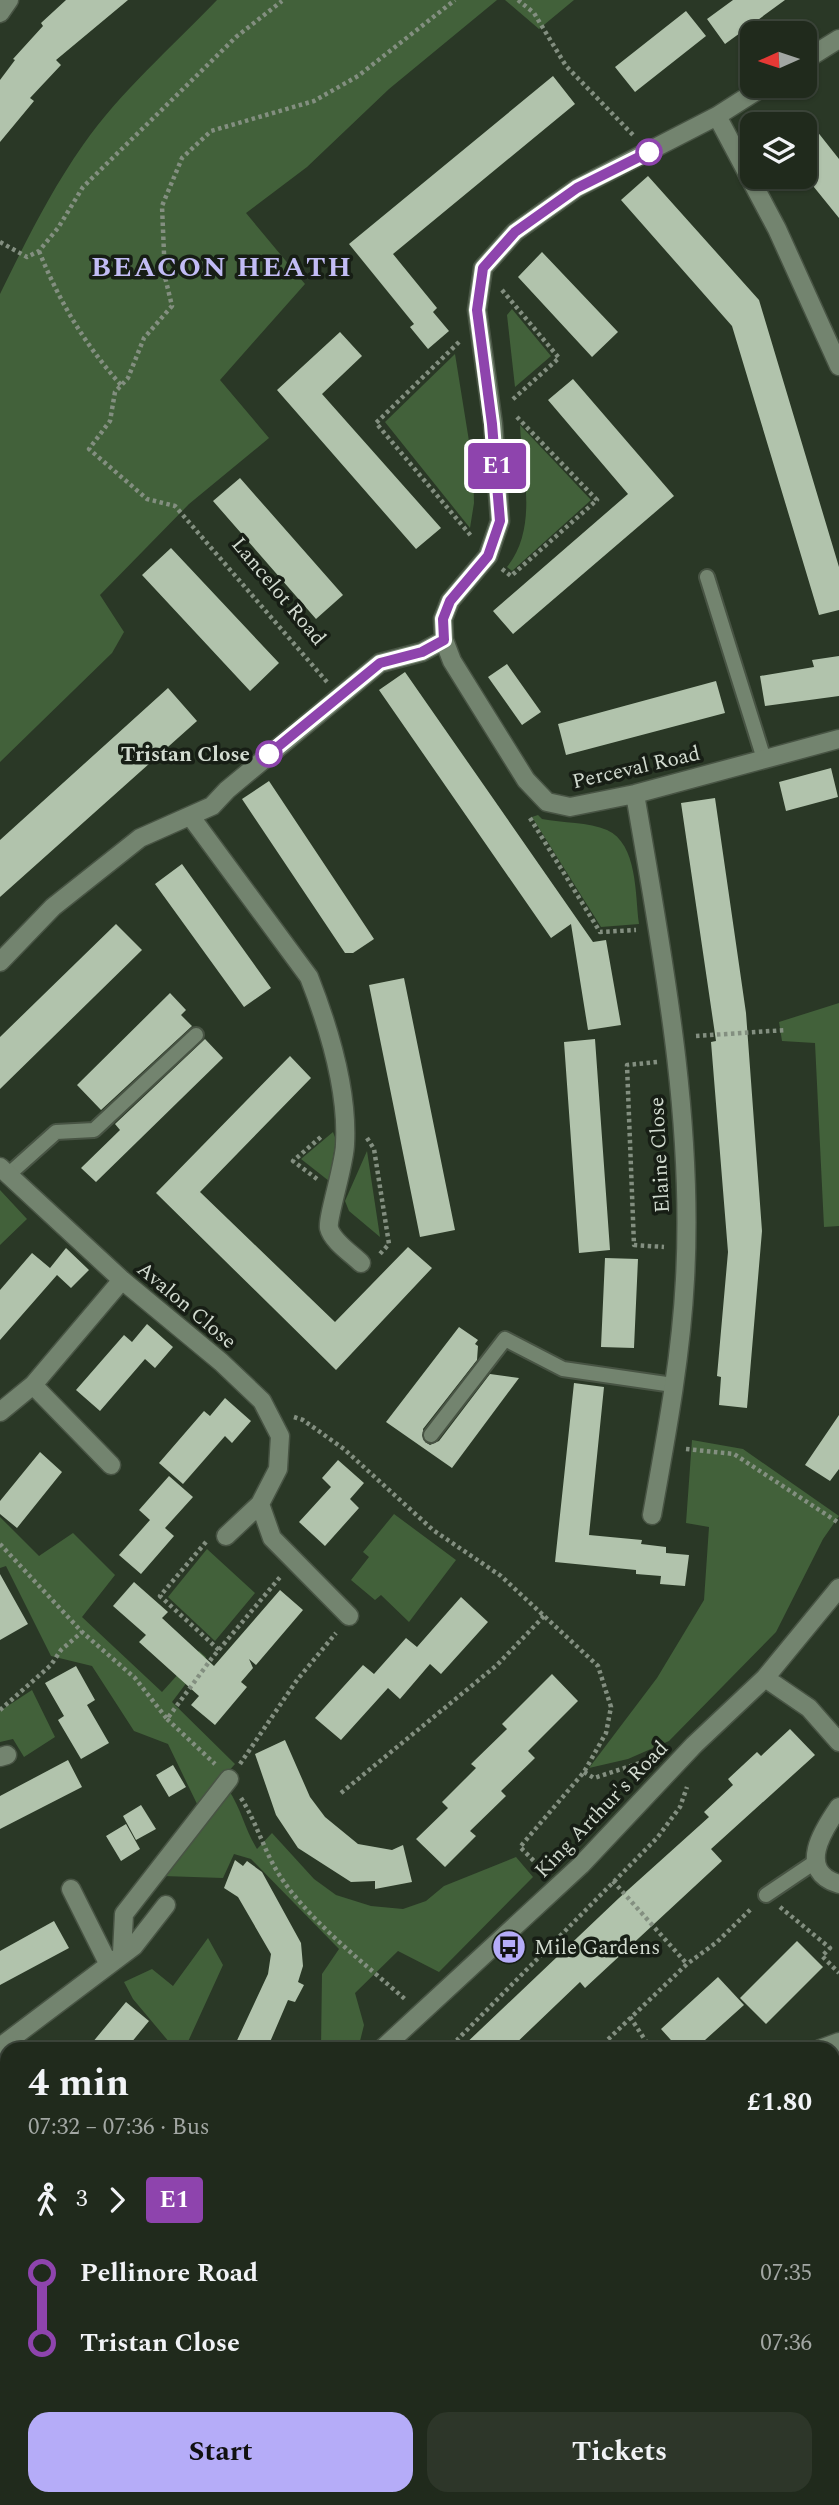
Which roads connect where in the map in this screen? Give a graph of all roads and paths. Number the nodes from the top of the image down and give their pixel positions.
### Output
1 (9, 0) edge
2 (455, 0) edge
3 (518, 0) edge
4 (282, 1) edge
5 (0, 13) edge
6 (839, 39) edge
7 (817, 53) edge
8 (745, 98) edge
9 (717, 116) junction
10 (649, 152) junction
11 (0, 242) edge
12 (39, 251) junction
13 (483, 268) junction
14 (480, 324) junction
15 (839, 366) edge
16 (121, 385) junction
17 (488, 387) junction
18 (515, 415) dead end
19 (488, 556) junction
20 (707, 577) dead end
21 (444, 640) junction
22 (339, 696) junction
23 (839, 739) edge
24 (764, 759) junction
25 (531, 785) junction
26 (635, 794) junction
27 (191, 817) junction
28 (658, 928) junction
29 (0, 962) edge
30 (786, 1030) dead end
31 (196, 1035) dead end
32 (674, 1037) junction
33 (677, 1060) junction
34 (344, 1116) junction
35 (4, 1171) edge
36 (337, 1195) junction
37 (685, 1248) junction
38 (361, 1263) joint
39 (122, 1280) junction
40 (33, 1385) junction
41 (673, 1385) junction
42 (267, 1409) junction
43 (0, 1412) edge
44 (431, 1435) dead end
45 (664, 1447) junction
46 (111, 1465) dead end
47 (260, 1504) junction
48 (652, 1515) dead end
49 (839, 1523) edge
50 (226, 1536) joint
51 (0, 1544) edge
52 (293, 1562) junction
53 (839, 1588) edge
54 (349, 1616) joint
55 (544, 1616) junction
56 (82, 1632) junction
57 (219, 1650) junction
58 (765, 1678) junction
59 (0, 1710) edge
60 (167, 1719) junction
61 (839, 1742) edge
62 (681, 1758) junction
63 (584, 1772) junction
64 (229, 1779) junction
65 (689, 1781) dead end
66 (341, 1793) dead end
67 (839, 1807) edge
68 (815, 1862) junction
69 (613, 1881) junction
70 (839, 1884) edge
71 (559, 1886) junction
72 (71, 1889) dead end
73 (766, 1895) joint
74 (166, 1905) dead end
75 (745, 1916) dead end
76 (115, 1958) junction
77 (687, 1964) junction
78 (839, 1973) edge
79 (421, 2013) junction
80 (630, 2017) junction
81 (6, 2042) edge
82 (390, 2042) edge
83 (453, 2042) edge
84 (605, 2042) edge
85 (646, 2042) edge

1 - 5 street
2 - 16 path
3 - 10 path
4 - 12 path
6 - 7 street
8 - 9 street
9 - 10 street
9 - 15 street
10 - 13 street
11 - 12 path
12 - 16 path
13 - 14 street
13 - 17 path
14 - 17 street
14 - 19 path
16 - 22 path, Lancelot Road
17 - 19 street
18 - 19 path
19 - 21 street
20 - 24 lane
21 - 22 street
21 - 25 street, Perceval Road
22 - 27 street
23 - 24 street, Perceval Road
24 - 26 street, Perceval Road
25 - 26 street, Perceval Road
25 - 28 path
26 - 28 street, Elaine Close
27 - 29 street
27 - 34 street
28 - 32 street, Elaine Close
30 - 32 path
31 - 35 lane
32 - 33 street, Elaine Close
33 - 37 street, Elaine Close
33 - 37 path
34 - 36 street
34 - 36 path
34 - 38 path
35 - 39 street, Avalon Close
36 - 38 street
37 - 41 street, Elaine Close
39 - 40 street
39 - 42 street, Avalon Close
40 - 43 street
40 - 46 street
41 - 44 lane
41 - 45 street, Elaine Close
42 - 47 street, Avalon Close
42 - 55 path
45 - 48 street, Elaine Close
45 - 49 path
47 - 50 street, Avalon Close
47 - 52 street
50 - 57 path
51 - 56 path
52 - 54 street
52 - 57 path
53 - 58 street, King Arthur's Road
54 - 64 path
55 - 63 path
55 - 66 path
56 - 59 path
56 - 60 path
57 - 60 path
58 - 61 street
58 - 62 street, King Arthur's Road
60 - 64 path
62 - 63 path
62 - 71 street, King Arthur's Road
63 - 71 path
64 - 76 street
64 - 79 path
65 - 69 path
67 - 68 street
68 - 70 street
68 - 73 lane
69 - 77 path
69 - 83 path
71 - 79 street, King Arthur's Road
72 - 76 street
73 - 78 path
74 - 76 street
75 - 77 path
76 - 81 street
77 - 80 path
79 - 82 street, King Arthur's Road
80 - 84 path
80 - 85 path

